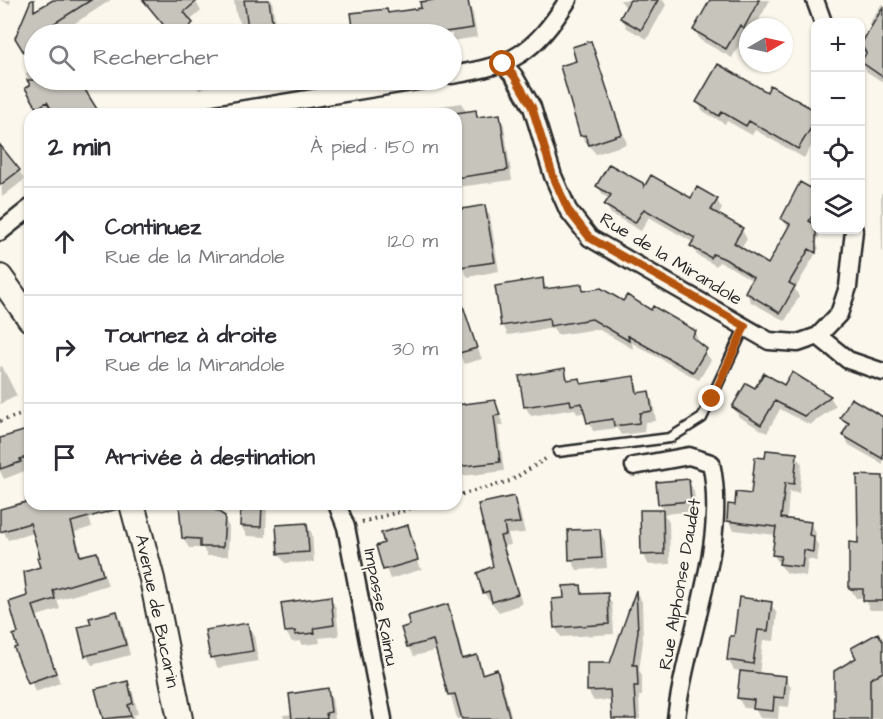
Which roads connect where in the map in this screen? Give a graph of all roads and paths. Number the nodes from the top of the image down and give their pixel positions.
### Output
1 (568, 0) edge
2 (815, 0) edge
3 (822, 18) edge
4 (503, 64) junction
5 (462, 73) edge
6 (363, 90) edge
7 (252, 108) edge
8 (24, 213) edge
9 (0, 232) edge
10 (854, 234) edge
11 (0, 277) edge
12 (24, 311) edge
13 (745, 326) junction
14 (818, 336) junction
15 (883, 372) edge
16 (24, 414) edge
17 (0, 421) edge
18 (558, 452) joint
19 (634, 466) dead end
20 (462, 494) edge
21 (134, 510) edge
22 (339, 510) edge
23 (407, 510) edge
24 (346, 527) junction
25 (180, 719) edge
26 (383, 719) edge
27 (676, 719) edge

1 - 4 street
2 - 3 street
4 - 5 street
4 - 13 street, Rue de la Mirandole
6 - 7 street
8 - 9 street
10 - 14 street
11 - 12 street
13 - 14 street, Rue de la Mirandole
13 - 18 lane, Rue de la Mirandole
14 - 15 street
16 - 17 path
18 - 20 path
19 - 27 street, Rue Alphonse Daudet
21 - 25 street, Avenue de Bucarin
22 - 24 street, Impasse Raimu
23 - 24 path
24 - 26 street, Impasse Raimu

